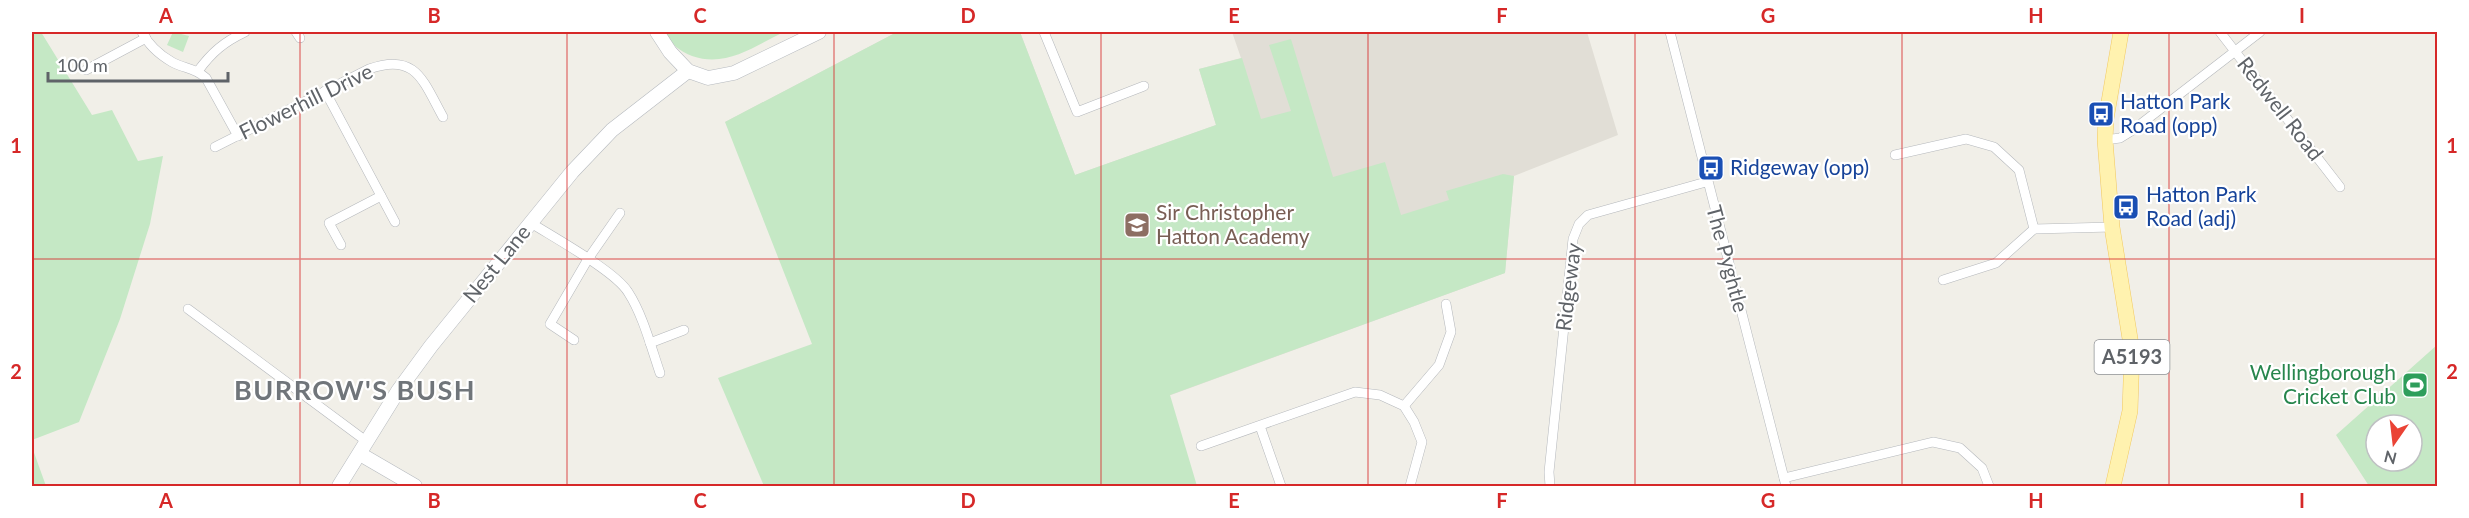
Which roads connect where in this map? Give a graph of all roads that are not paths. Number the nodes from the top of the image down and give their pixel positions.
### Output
1 (245, 32) edge
2 (657, 32) edge
3 (819, 32) edge
4 (1044, 32) edge
5 (1670, 32) edge
6 (2121, 32) edge
7 (2220, 32) edge
8 (2260, 32) edge
9 (144, 35) edge
10 (2236, 51) junction
11 (86, 70) dead end
12 (198, 71) junction
13 (688, 71) junction
14 (1144, 86) dead end
15 (326, 91) junction
16 (443, 117) dead end
17 (238, 136) junction
18 (2104, 140) junction
19 (215, 147) dead end
20 (1895, 156) dead end
21 (1706, 182) junction
22 (2340, 187) dead end
23 (381, 196) junction
24 (620, 213) dead end
25 (395, 222) dead end
26 (531, 223) junction
27 (2112, 227) junction
28 (2034, 229) junction
29 (341, 245) dead end
30 (588, 259) junction
31 (1943, 280) dead end
32 (1446, 304) dead end
33 (188, 309) dead end
34 (684, 330) dead end
35 (574, 340) dead end
36 (650, 343) junction
37 (660, 373) dead end
38 (1404, 406) junction
39 (1260, 426) junction
40 (366, 441) junction
41 (1201, 446) dead end
42 (360, 454) junction
43 (1785, 482) edge
44 (339, 486) edge
45 (416, 486) edge
46 (1281, 486) edge
47 (1410, 486) edge
48 (1550, 486) edge
49 (1989, 486) edge
50 (2113, 486) edge

1 - 12 street
2 - 13 street
3 - 13 street
4 - 14 street
5 - 21 street, The Pyghtle
6 - 18 main road, A5193
7 - 10 street, Redwell Road
8 - 10 street
9 - 11 street
9 - 12 street
10 - 18 street
10 - 22 street, Redwell Road
12 - 17 street
13 - 26 street, Nest Lane
15 - 16 street, Flowerhill Drive
15 - 17 street, Flowerhill Drive
15 - 23 street
17 - 19 street, Flowerhill Drive
18 - 27 main road, A5193
20 - 28 street
21 - 43 street, The Pyghtle
21 - 48 street, Ridgeway
23 - 25 street
23 - 29 street
24 - 30 street
26 - 30 street
26 - 40 street, Nest Lane
27 - 28 street
27 - 50 main road, A5193
28 - 31 street
30 - 35 street
30 - 36 street
32 - 38 street
33 - 40 street
34 - 36 street
36 - 37 street
38 - 39 street
38 - 47 street
39 - 41 street
39 - 46 street
40 - 42 street, Nest Lane
42 - 44 street, Nest Lane
42 - 45 street
43 - 49 street

